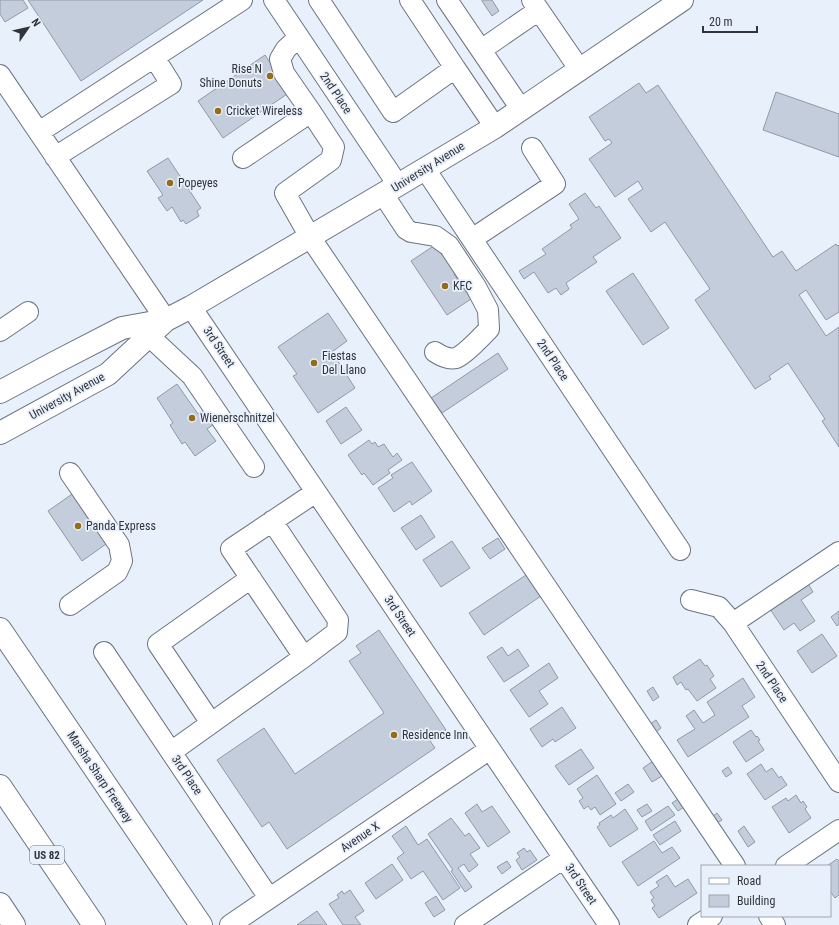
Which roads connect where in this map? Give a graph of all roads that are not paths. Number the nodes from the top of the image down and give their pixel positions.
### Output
1 (242, 0) edge
2 (274, 0) edge
3 (319, 0) edge
4 (410, 0) edge
5 (447, 0) edge
6 (682, 0) edge
7 (535, 5) edge
8 (299, 37) junction
9 (481, 50) junction
10 (154, 57) junction
11 (455, 68) junction
12 (580, 70) junction
13 (0, 75) edge
14 (521, 109) junction
15 (311, 112) junction
16 (495, 126) junction
17 (38, 132) junction
18 (532, 148) dead end
19 (55, 157) junction
20 (243, 158) dead end
21 (425, 170) junction
22 (391, 190) junction
23 (310, 237) junction
24 (472, 239) junction
25 (191, 307) junction
26 (28, 312) dead end
27 (166, 320) junction
28 (0, 331) edge
29 (149, 336) junction
30 (435, 352) dead end
31 (0, 392) edge
32 (34, 415) junction
33 (0, 433) edge
34 (0, 444) edge
35 (254, 467) dead end
36 (70, 473) dead end
37 (316, 492) junction
38 (272, 522) junction
39 (680, 550) dead end
40 (839, 552) edge
41 (251, 578) junction
42 (691, 600) dead end
43 (70, 605) dead end
44 (733, 623) junction
45 (0, 629) edge
46 (104, 652) dead end
47 (304, 657) junction
48 (211, 723) junction
49 (490, 749) junction
50 (171, 752) junction
51 (839, 782) edge
52 (0, 786) edge
53 (839, 830) edge
54 (564, 858) junction
55 (734, 865) edge
56 (787, 865) edge
57 (269, 898) junction
58 (0, 904) edge
59 (710, 917) edge
60 (14, 925) edge
61 (94, 925) edge
62 (201, 925) edge
63 (230, 925) edge
64 (465, 925) edge
65 (609, 925) edge
66 (698, 925) edge

1 - 10 street
2 - 8 street, 2nd Place
3 - 11 street
4 - 11 street
5 - 9 street
6 - 12 main road, University Avenue
7 - 9 street
7 - 12 street
8 - 15 street
8 - 22 street, 2nd Place
9 - 14 street
10 - 17 street
10 - 19 street
11 - 16 street
12 - 14 main road, University Avenue
13 - 17 street
14 - 16 main road, University Avenue
15 - 20 street
15 - 23 street
16 - 21 main road, University Avenue
17 - 19 street
18 - 24 street
19 - 27 street
21 - 22 main road, University Avenue
21 - 24 street, 2nd Place
22 - 23 main road, University Avenue
22 - 30 street, 2nd Place
23 - 25 main road, University Avenue
23 - 55 street
24 - 39 street, 2nd Place
25 - 27 main road, University Avenue
25 - 37 street, 3rd Street
26 - 28 street
27 - 29 main road, University Avenue
27 - 31 main road, University Avenue
29 - 32 main road, University Avenue
29 - 35 street
32 - 33 main road, University Avenue
32 - 34 main road
36 - 43 street
37 - 38 street
37 - 49 street, 3rd Street
38 - 41 street
38 - 47 street
40 - 44 street
41 - 47 street
41 - 48 street
42 - 44 street, 2nd Place
44 - 51 street, 2nd Place
45 - 62 main road, Marsha Sharp Freeway
46 - 50 street, 3rd Place
47 - 48 street
48 - 50 street
49 - 54 street, 3rd Street
49 - 57 street, Avenue X
50 - 57 street, 3rd Place
52 - 61 main road, US 82
53 - 56 street
54 - 64 street
54 - 65 street, 3rd Street
57 - 63 street, Avenue X
58 - 60 main road
59 - 66 street

